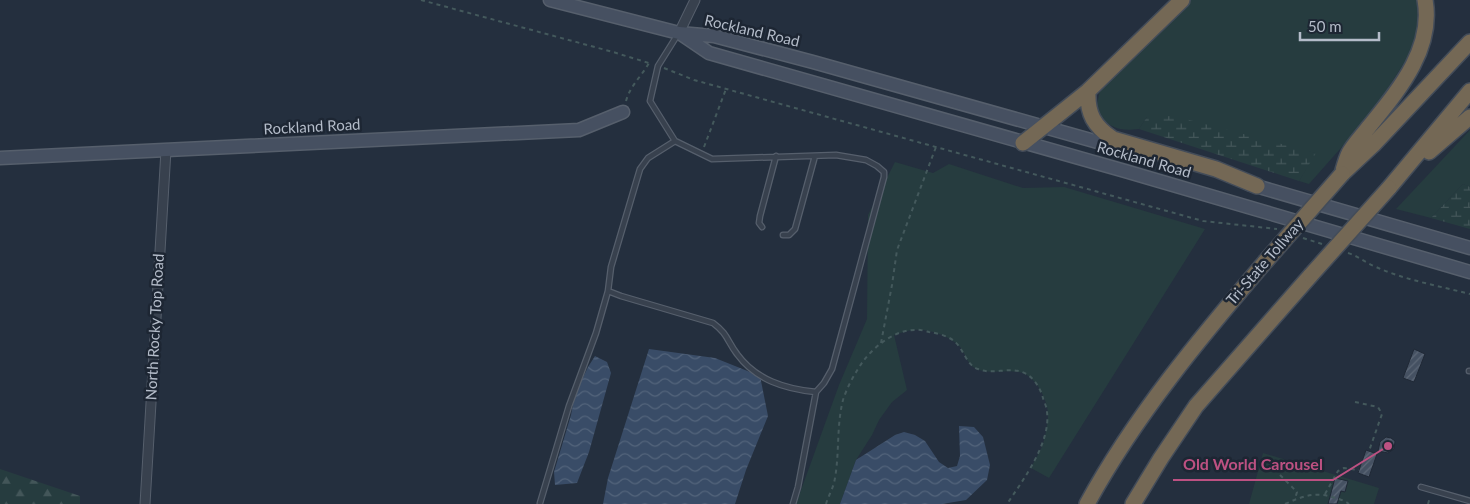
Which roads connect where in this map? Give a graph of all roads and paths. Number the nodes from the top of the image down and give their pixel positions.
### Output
1 (421, 0) edge
2 (550, 0) edge
3 (695, 0) edge
4 (1182, 0) edge
5 (1425, 0) edge
6 (679, 33) junction
7 (1470, 42) edge
8 (671, 71) dead end
9 (726, 89) junction
10 (1088, 91) junction
11 (1470, 91) edge
12 (623, 112) joint
13 (1470, 117) edge
14 (1043, 127) junction
15 (675, 141) junction
16 (1023, 143) junction
17 (936, 146) junction
18 (704, 148) dead end
19 (166, 150) junction
20 (776, 156) junction
21 (815, 156) junction
22 (0, 158) edge
23 (1402, 173) junction
24 (1342, 174) junction
25 (1256, 186) junction
26 (762, 227) dead end
27 (1285, 232) dead end
28 (783, 235) dead end
29 (1303, 238) dead end
30 (1329, 247) dead end
31 (1470, 248) edge
32 (1347, 253) dead end
33 (1470, 272) edge
34 (608, 291) junction
35 (1470, 294) edge
36 (881, 344) junction
37 (816, 392) junction
38 (1355, 402) dead end
39 (1369, 451) dead end
40 (1359, 470) dead end
41 (1280, 475) dead end
42 (1421, 487) dead end
43 (1297, 492) junction
44 (1325, 494) junction
45 (1305, 495) junction
46 (1295, 500) junction
47 (1429, 500) dead end
48 (1470, 501) edge
49 (540, 503) edge
50 (145, 504) edge
51 (793, 504) edge
52 (826, 504) edge
53 (1007, 504) edge
54 (1087, 504) edge
55 (1134, 504) edge
56 (1285, 504) edge
57 (1349, 504) edge
58 (1428, 504) edge

1 - 12 path
2 - 6 main road
3 - 6 street
4 - 10 highway
5 - 24 highway
6 - 14 main road, Rockland Road
6 - 15 lane
6 - 16 main road, Rockland Road
7 - 24 highway, Tri-State Tollway
8 - 9 path
9 - 17 path
9 - 18 path
10 - 14 highway
10 - 25 highway
11 - 23 highway
12 - 19 main road, Rockland Road
13 - 23 highway
14 - 16 highway
14 - 25 main road, Rockland Road
15 - 20 lane
15 - 34 lane
16 - 33 main road, Rockland Road
17 - 27 path
17 - 36 path
19 - 22 main road, Rockland Road
19 - 50 street, North Rocky Top Road
20 - 21 lane
20 - 26 lane
21 - 28 lane
21 - 37 lane
23 - 55 highway, bridge
24 - 54 highway, Tri-State Tollway, bridge
25 - 31 main road, Rockland Road
29 - 30 path
32 - 35 path
34 - 37 lane
34 - 49 lane
36 - 52 path
36 - 53 path
37 - 51 lane
38 - 39 path
40 - 44 path
41 - 43 path
42 - 48 lane
43 - 45 path
43 - 46 path
44 - 45 path
44 - 57 path
45 - 46 path
46 - 56 path
47 - 58 path

